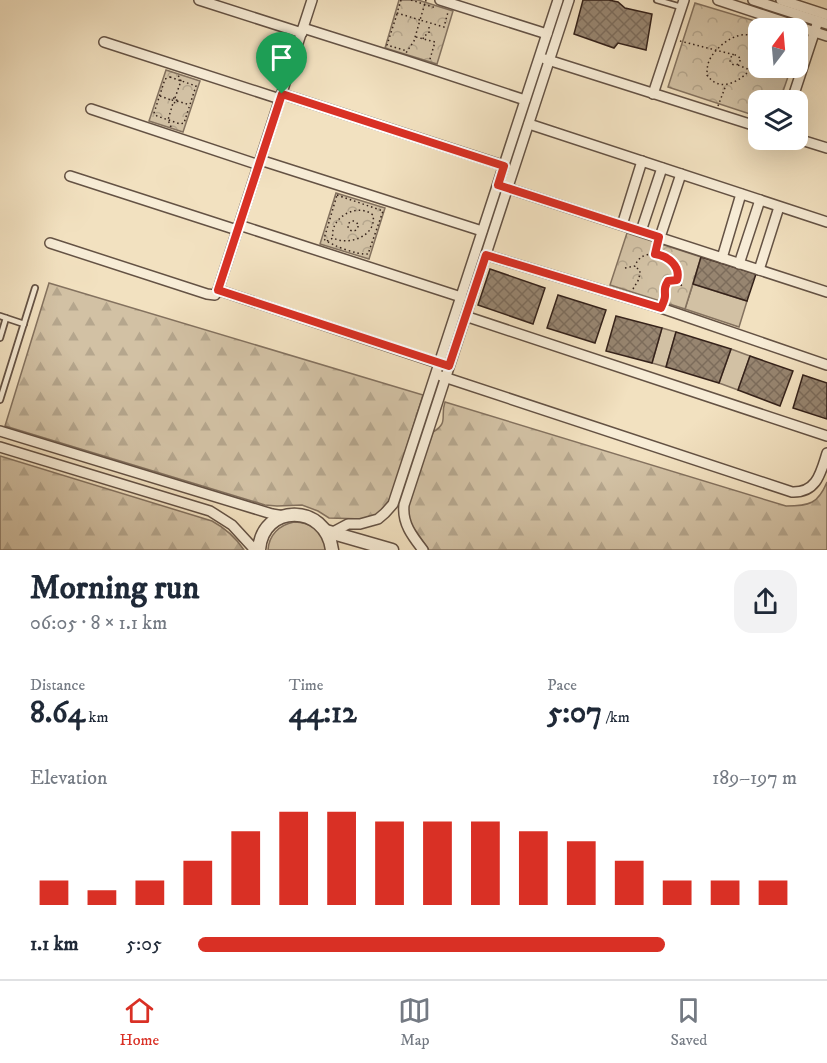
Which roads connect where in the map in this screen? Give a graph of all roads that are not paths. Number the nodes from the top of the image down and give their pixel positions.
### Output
1 (199, 0) edge
2 (312, 0) edge
3 (440, 0) edge
4 (558, 0) edge
5 (569, 0) edge
6 (657, 0) edge
7 (718, 0) edge
8 (753, 0) edge
9 (781, 0) edge
10 (682, 4) edge
11 (798, 6) edge
12 (827, 15) edge
13 (822, 23) edge
14 (303, 30) junction
15 (814, 32) junction
16 (547, 34) junction
17 (827, 36) edge
18 (104, 42) dead end
19 (544, 59) junction
20 (795, 90) edge
21 (653, 94) junction
22 (281, 96) junction
23 (525, 100) junction
24 (91, 109) dead end
25 (529, 124) junction
26 (748, 124) edge
27 (808, 142) edge
28 (827, 148) edge
29 (642, 161) junction
30 (260, 162) junction
31 (504, 166) junction
32 (662, 168) junction
33 (681, 174) junction
34 (70, 176) dead end
35 (503, 186) junction
36 (741, 194) junction
37 (760, 200) junction
38 (779, 207) junction
39 (827, 222) edge
40 (622, 225) junction
41 (238, 228) junction
42 (482, 231) junction
43 (641, 231) junction
44 (659, 237) junction
45 (50, 243) dead end
46 (486, 255) junction
47 (722, 258) junction
48 (739, 264) junction
49 (759, 270) junction
50 (35, 288) dead end
51 (218, 290) junction
52 (827, 292) edge
53 (461, 297) junction
54 (0, 316) edge
55 (465, 316) junction
56 (6, 318) junction
57 (24, 324) junction
58 (0, 338) edge
59 (444, 365) junction
60 (827, 365) edge
61 (441, 376) junction
62 (0, 400) edge
63 (0, 431) edge
64 (827, 436) edge
65 (0, 447) edge
66 (827, 453) edge
67 (284, 516) junction
68 (329, 532) junction
69 (257, 550) edge
70 (332, 550) edge
71 (392, 550) edge
72 (423, 550) edge

1 - 14 street
2 - 14 street
3 - 16 street
4 - 16 street
5 - 19 street
6 - 10 lane
7 - 15 street
8 - 11 street
9 - 11 street
10 - 21 street
11 - 12 street
11 - 13 street
13 - 15 street
14 - 22 street
14 - 23 street
15 - 17 street
15 - 20 street
16 - 19 street
18 - 22 street
19 - 21 street
19 - 23 street
19 - 25 street
21 - 26 street
22 - 30 street
22 - 31 street
23 - 31 street
24 - 30 street
25 - 29 street
25 - 35 street
27 - 28 street
29 - 32 street
29 - 40 street
30 - 41 street
30 - 42 street
31 - 35 street
32 - 33 street
32 - 43 street
33 - 36 street
33 - 44 street
34 - 41 street
35 - 40 street
35 - 42 street
35 - 46 street
36 - 37 street
36 - 47 street
37 - 38 street
37 - 48 street
38 - 39 street
38 - 49 street
40 - 43 street
41 - 51 street
41 - 53 street
42 - 53 street
43 - 44 street
44 - 47 street
45 - 51 street
46 - 55 street
46 - 60 street
47 - 48 street
48 - 49 street
49 - 52 street
50 - 57 lane
51 - 59 street
53 - 59 street
54 - 56 lane
55 - 59 street
55 - 64 street
56 - 57 lane
56 - 58 lane
57 - 62 lane
59 - 61 street
61 - 66 street
61 - 68 street
61 - 72 street
63 - 67 street
65 - 69 street
67 - 68 street
67 - 69 street
68 - 70 street
68 - 71 street

